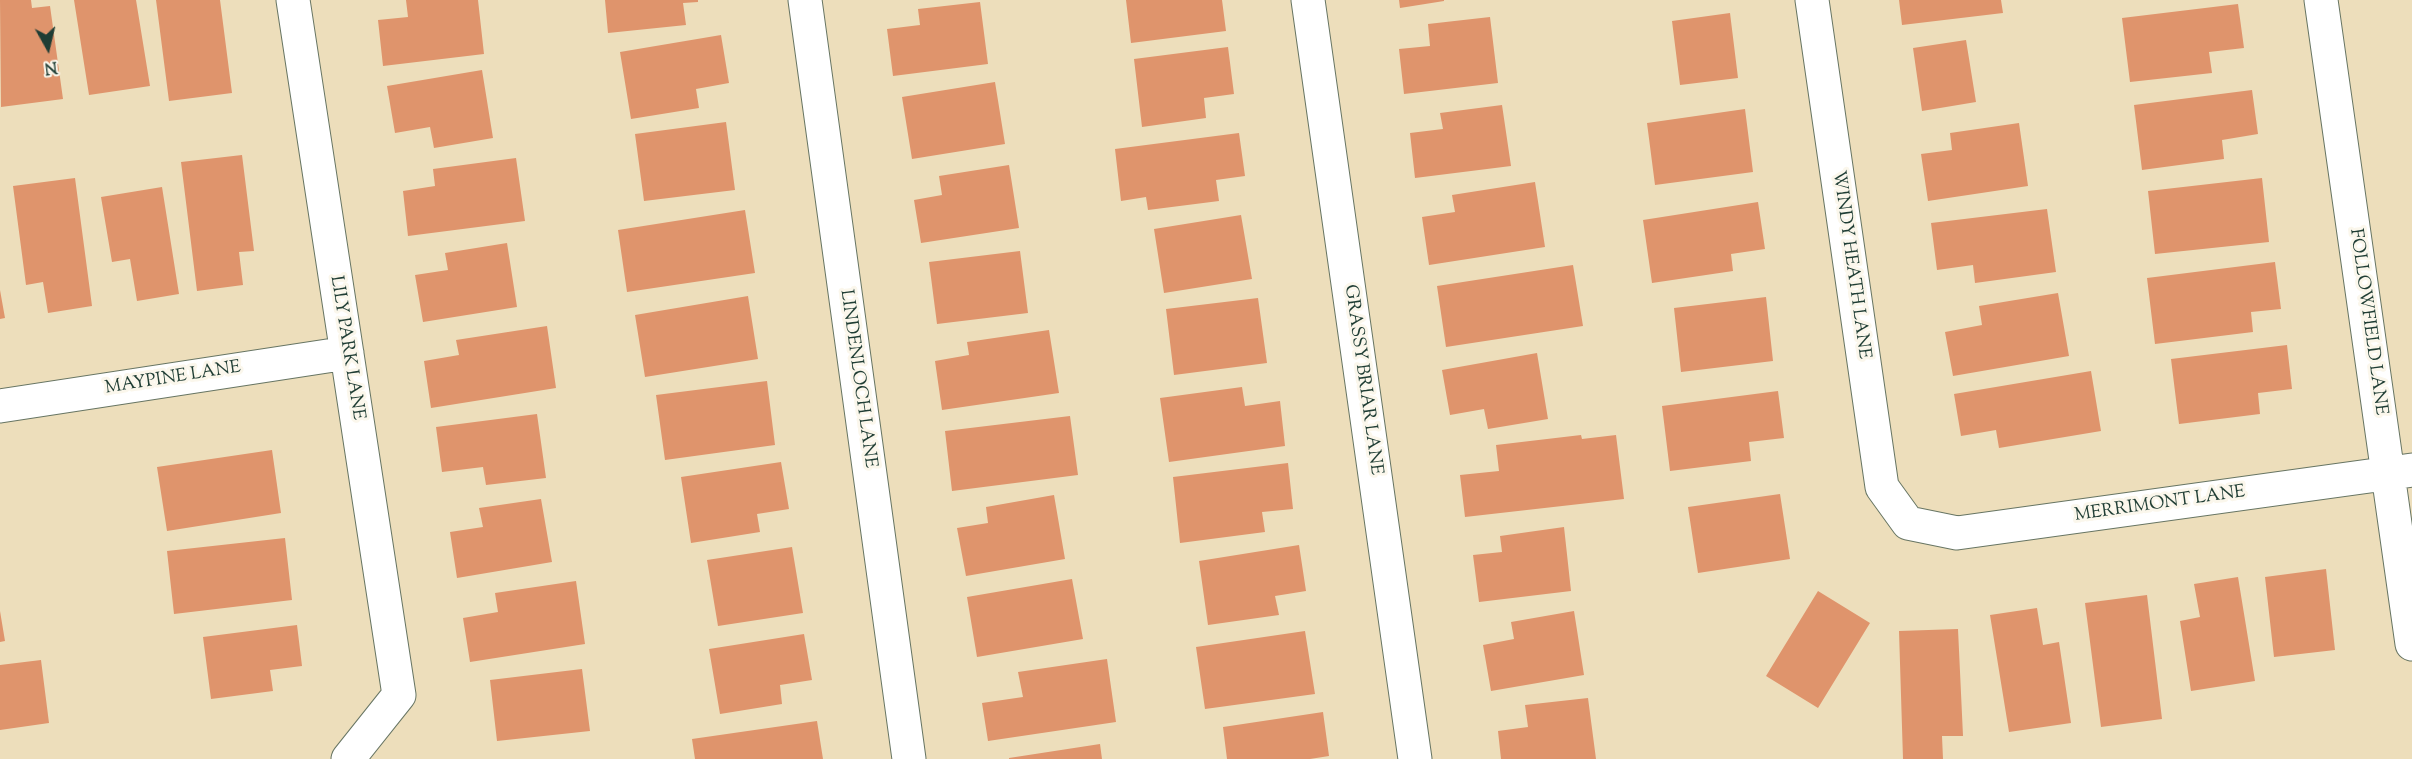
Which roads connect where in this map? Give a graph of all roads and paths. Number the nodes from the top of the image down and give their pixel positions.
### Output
1 (293, 0) edge
2 (805, 0) edge
3 (1308, 0) edge
4 (1812, 0) edge
5 (2321, 0) edge
6 (346, 353) junction
7 (0, 406) edge
8 (2400, 471) edge
9 (1908, 523) joint
10 (2412, 644) edge
11 (348, 759) edge
12 (909, 759) edge
13 (1415, 759) edge

1 - 6 street, LILY PARK LANE
2 - 12 street, LINDENLOCH LANE
3 - 13 street, GRASSY BRIAR LANE
4 - 9 street, WINDY HEATH LANE
5 - 8 street, FOLLOWFIELD LANE
6 - 7 street, MAYPINE LANE
6 - 11 street, LILY PARK LANE
8 - 9 street, MERRIMONT LANE
8 - 10 street, FOLLOWFIELD LANE

